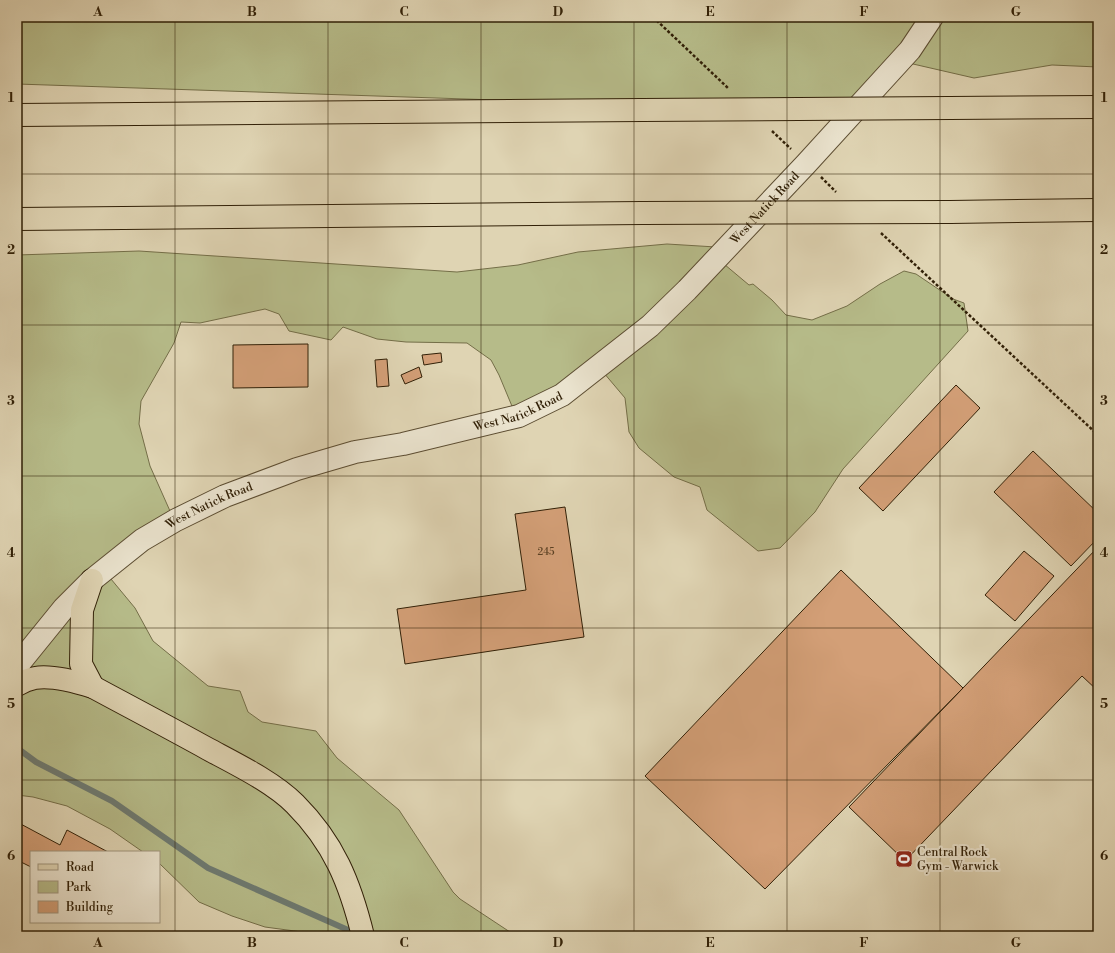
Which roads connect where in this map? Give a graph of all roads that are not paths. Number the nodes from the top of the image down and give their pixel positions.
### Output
1 (932, 17) edge
2 (17, 103) edge
3 (1098, 107) edge
4 (94, 114) junction
5 (17, 115) edge
6 (1098, 210) edge
7 (17, 219) edge
8 (92, 580) junction
9 (17, 666) edge
10 (17, 685) edge
11 (93, 687) junction
12 (363, 936) edge

1 - 8 street, West Natick Road
2 - 4 main road
3 - 4 main road, bridge
4 - 5 main road
6 - 7 main road, bridge
8 - 9 street, West Natick Road
8 - 11 main road
10 - 11 main road
11 - 12 main road

